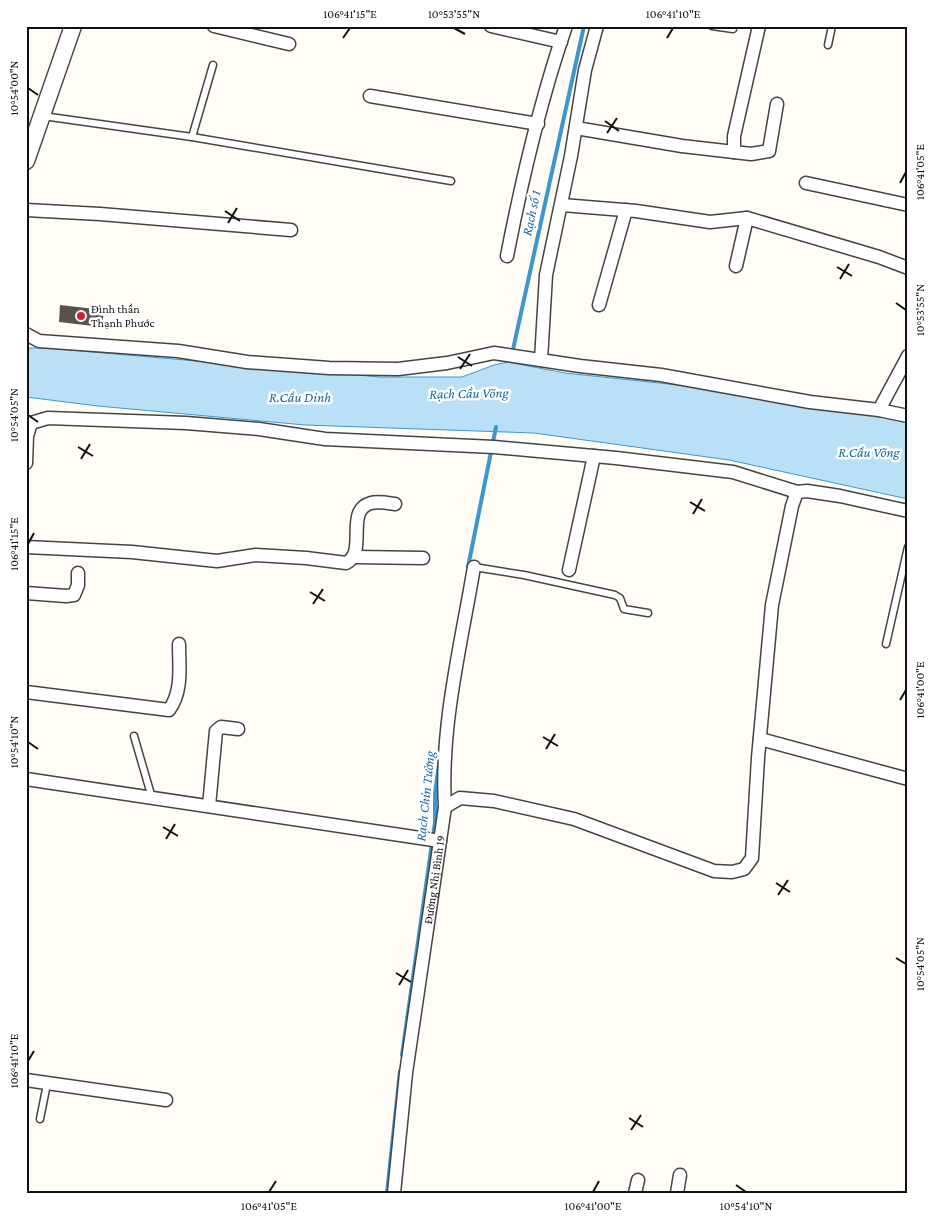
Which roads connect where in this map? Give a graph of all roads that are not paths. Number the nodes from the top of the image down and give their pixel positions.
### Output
1 (73, 26) edge
2 (214, 26) edge
3 (491, 26) edge
4 (566, 26) edge
5 (597, 26) edge
6 (712, 26) edge
7 (759, 26) edge
8 (832, 26) edge
9 (733, 29) dead end
10 (561, 42) junction
11 (289, 44) dead end
12 (828, 45) dead end
13 (213, 65) dead end
14 (370, 96) dead end
15 (778, 104) dead end
16 (42, 116) junction
17 (538, 124) junction
18 (576, 128) junction
19 (192, 137) junction
20 (734, 152) junction
21 (26, 161) edge
22 (451, 181) dead end
23 (806, 183) dead end
24 (562, 205) junction
25 (908, 205) edge
26 (26, 210) edge
27 (626, 210) junction
28 (747, 218) junction
29 (291, 230) dead end
30 (507, 256) dead end
31 (736, 266) dead end
32 (908, 268) edge
33 (598, 306) dead end
34 (26, 334) edge
35 (908, 356) edge
36 (541, 360) junction
37 (879, 410) junction
38 (901, 415) edge
39 (594, 456) junction
40 (26, 463) edge
41 (797, 492) junction
42 (395, 504) dead end
43 (908, 511) edge
44 (26, 547) edge
45 (908, 547) edge
46 (354, 556) junction
47 (423, 558) dead end
48 (474, 567) joint
49 (569, 570) dead end
50 (78, 573) dead end
51 (26, 593) edge
52 (648, 613) dead end
53 (178, 644) dead end
54 (886, 644) dead end
55 (26, 692) edge
56 (238, 729) dead end
57 (134, 736) dead end
58 (760, 739) junction
59 (26, 779) edge
60 (908, 779) edge
61 (152, 798) junction
62 (209, 806) junction
63 (445, 807) junction
64 (439, 841) junction
65 (26, 1080) edge
66 (47, 1084) junction
67 (166, 1100) dead end
68 (40, 1119) dead end
69 (680, 1175) dead end
70 (638, 1180) dead end
71 (394, 1193) edge
72 (635, 1193) edge
73 (677, 1193) edge

1 - 16 street
2 - 11 street
3 - 10 street
4 - 10 street
5 - 18 street
6 - 9 lane
7 - 20 street
8 - 12 lane
10 - 17 street
13 - 19 lane
14 - 17 street
15 - 20 street
16 - 19 lane
16 - 21 street
17 - 30 street
18 - 20 street
18 - 24 street
19 - 22 lane
23 - 25 street
24 - 27 street
24 - 36 street
26 - 29 street
27 - 28 street
27 - 33 street
28 - 31 street
28 - 32 street
34 - 36 street
35 - 37 street
36 - 37 street
37 - 38 street
39 - 40 street
39 - 41 street
39 - 49 street
41 - 43 street
41 - 58 street
42 - 46 street
44 - 46 street
45 - 54 lane
46 - 47 street
48 - 52 lane
48 - 63 street, Đường Nhị Bình 19
50 - 51 street
53 - 55 street
56 - 62 street
57 - 61 lane
58 - 60 street
58 - 63 street
59 - 61 street
61 - 62 street
62 - 64 street
63 - 64 street, Đường Nhị Bình 19
64 - 71 street, Đường Nhị Bình 19
65 - 66 street
66 - 67 street
66 - 68 lane
69 - 73 street
70 - 72 street

